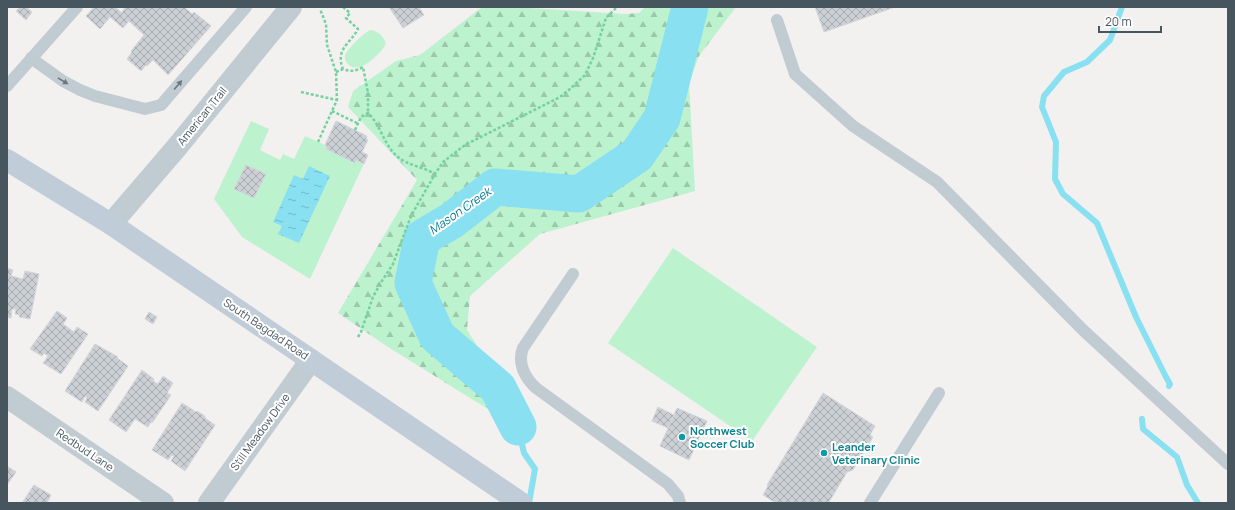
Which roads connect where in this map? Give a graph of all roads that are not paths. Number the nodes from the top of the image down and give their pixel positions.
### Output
1 (77, 7) edge
2 (246, 7) edge
3 (291, 7) edge
4 (777, 20) dead end
5 (31, 58) junction
6 (7, 86) edge
7 (7, 160) edge
8 (111, 224) junction
9 (573, 274) dead end
10 (311, 360) junction
11 (939, 393) dead end
12 (7, 397) edge
13 (1228, 464) edge
14 (163, 503) edge
15 (209, 503) edge
16 (521, 503) edge
17 (680, 503) edge
18 (870, 503) edge

1 - 5 lane
5 -> 2 lane
3 - 8 street, American Trail
4 - 13 lane
5 - 6 lane
7 - 8 main road, South Bagdad Road
8 - 10 main road, South Bagdad Road
9 - 17 lane
10 - 15 street, Still Meadow Drive
10 - 16 main road, South Bagdad Road
11 - 18 lane
12 - 14 street, Redbud Lane

